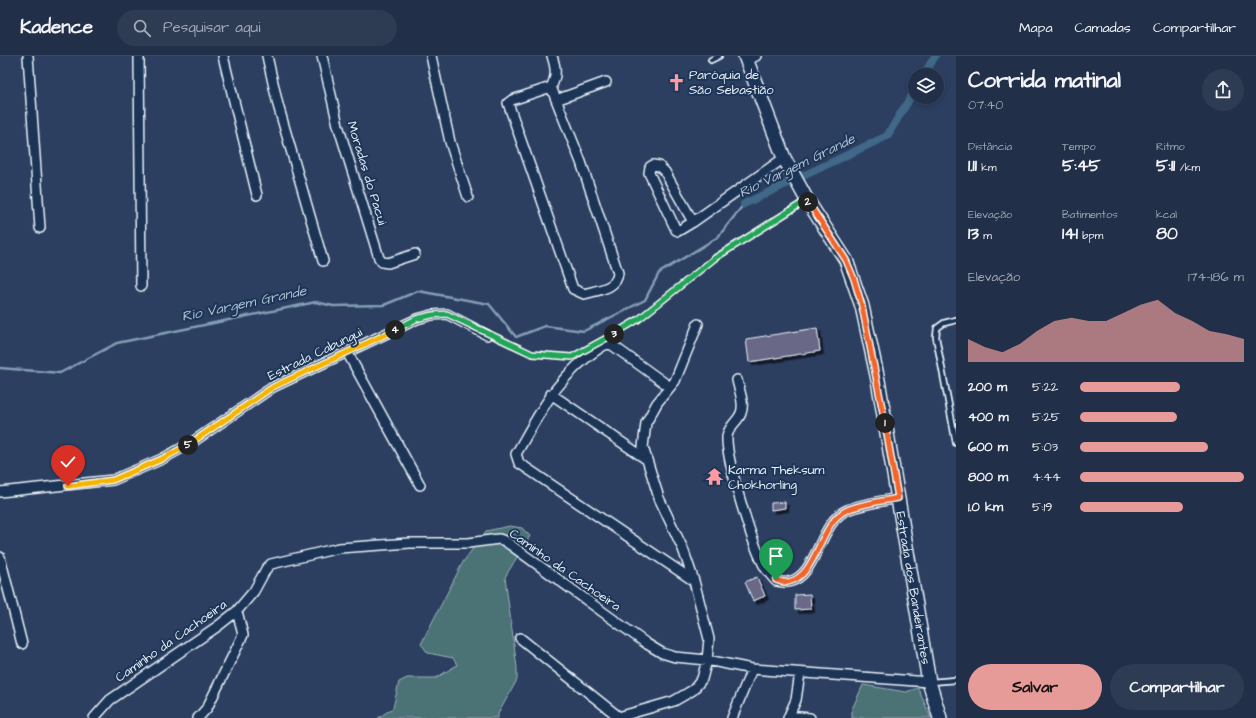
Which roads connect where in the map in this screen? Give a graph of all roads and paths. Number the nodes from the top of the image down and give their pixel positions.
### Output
1 (28, 56) edge
2 (139, 56) edge
3 (223, 56) edge
4 (267, 56) edge
5 (322, 56) edge
6 (431, 56) edge
7 (552, 56) edge
8 (719, 56) edge
9 (749, 57) edge
10 (711, 60) dead end
11 (606, 82) dead end
12 (550, 87) junction
13 (556, 100) junction
14 (786, 162) junction
15 (257, 195) dead end
16 (468, 197) dead end
17 (806, 198) junction
18 (693, 222) junction
19 (40, 228) dead end
20 (415, 254) dead end
21 (323, 261) dead end
22 (141, 286) dead end
23 (956, 320) edge
24 (698, 324) dead end
25 (487, 334) joint
26 (606, 338) dead end
27 (347, 352) junction
28 (579, 353) dead end
29 (737, 380) dead end
30 (670, 388) junction
31 (551, 394) junction
32 (956, 443) edge
33 (646, 459) junction
34 (420, 485) dead end
35 (0, 492) edge
36 (898, 498) junction
37 (0, 558) edge
38 (694, 581) junction
39 (237, 611) junction
40 (520, 638) dead end
41 (22, 644) dead end
42 (707, 660) junction
43 (752, 669) junction
44 (800, 673) junction
45 (956, 680) edge
46 (929, 682) junction
47 (617, 717) edge
48 (789, 717) edge
49 (94, 718) edge
50 (198, 718) edge
51 (732, 718) edge
52 (810, 718) edge
53 (940, 718) edge

1 - 19 street
2 - 22 street
3 - 15 street
4 - 21 street
5 - 20 street, Moradas do Pacui
6 - 16 street
7 - 12 street
8 - 10 lane
9 - 14 main road, Estrada dos Bandeirantes
11 - 13 street
12 - 13 street
12 - 13 street
14 - 17 main road, Estrada dos Bandeirantes
14 - 18 street
17 - 26 path
17 - 36 main road, Estrada dos Bandeirantes
18 - 18 street
23 - 32 lane
24 - 30 street
25 - 27 street, Estrada Cabungui
25 - 28 path
27 - 34 street
27 - 35 street, Estrada Cabungui
29 - 36 street
30 - 31 street
30 - 33 street
31 - 33 street
31 - 38 street
33 - 38 street
36 - 46 main road, Estrada dos Bandeirantes
37 - 41 street
38 - 42 street
39 - 42 street, Caminho da Cachoeira
39 - 49 street, Caminho da Cachoeira
39 - 50 street
40 - 47 street
42 - 43 street, Caminho da Cachoeira
42 - 47 street
43 - 44 street, Caminho da Cachoeira
43 - 51 street
44 - 46 street, Caminho da Cachoeira
44 - 48 street
45 - 46 lane
46 - 53 main road, Estrada dos Bandeirantes
48 - 52 street

